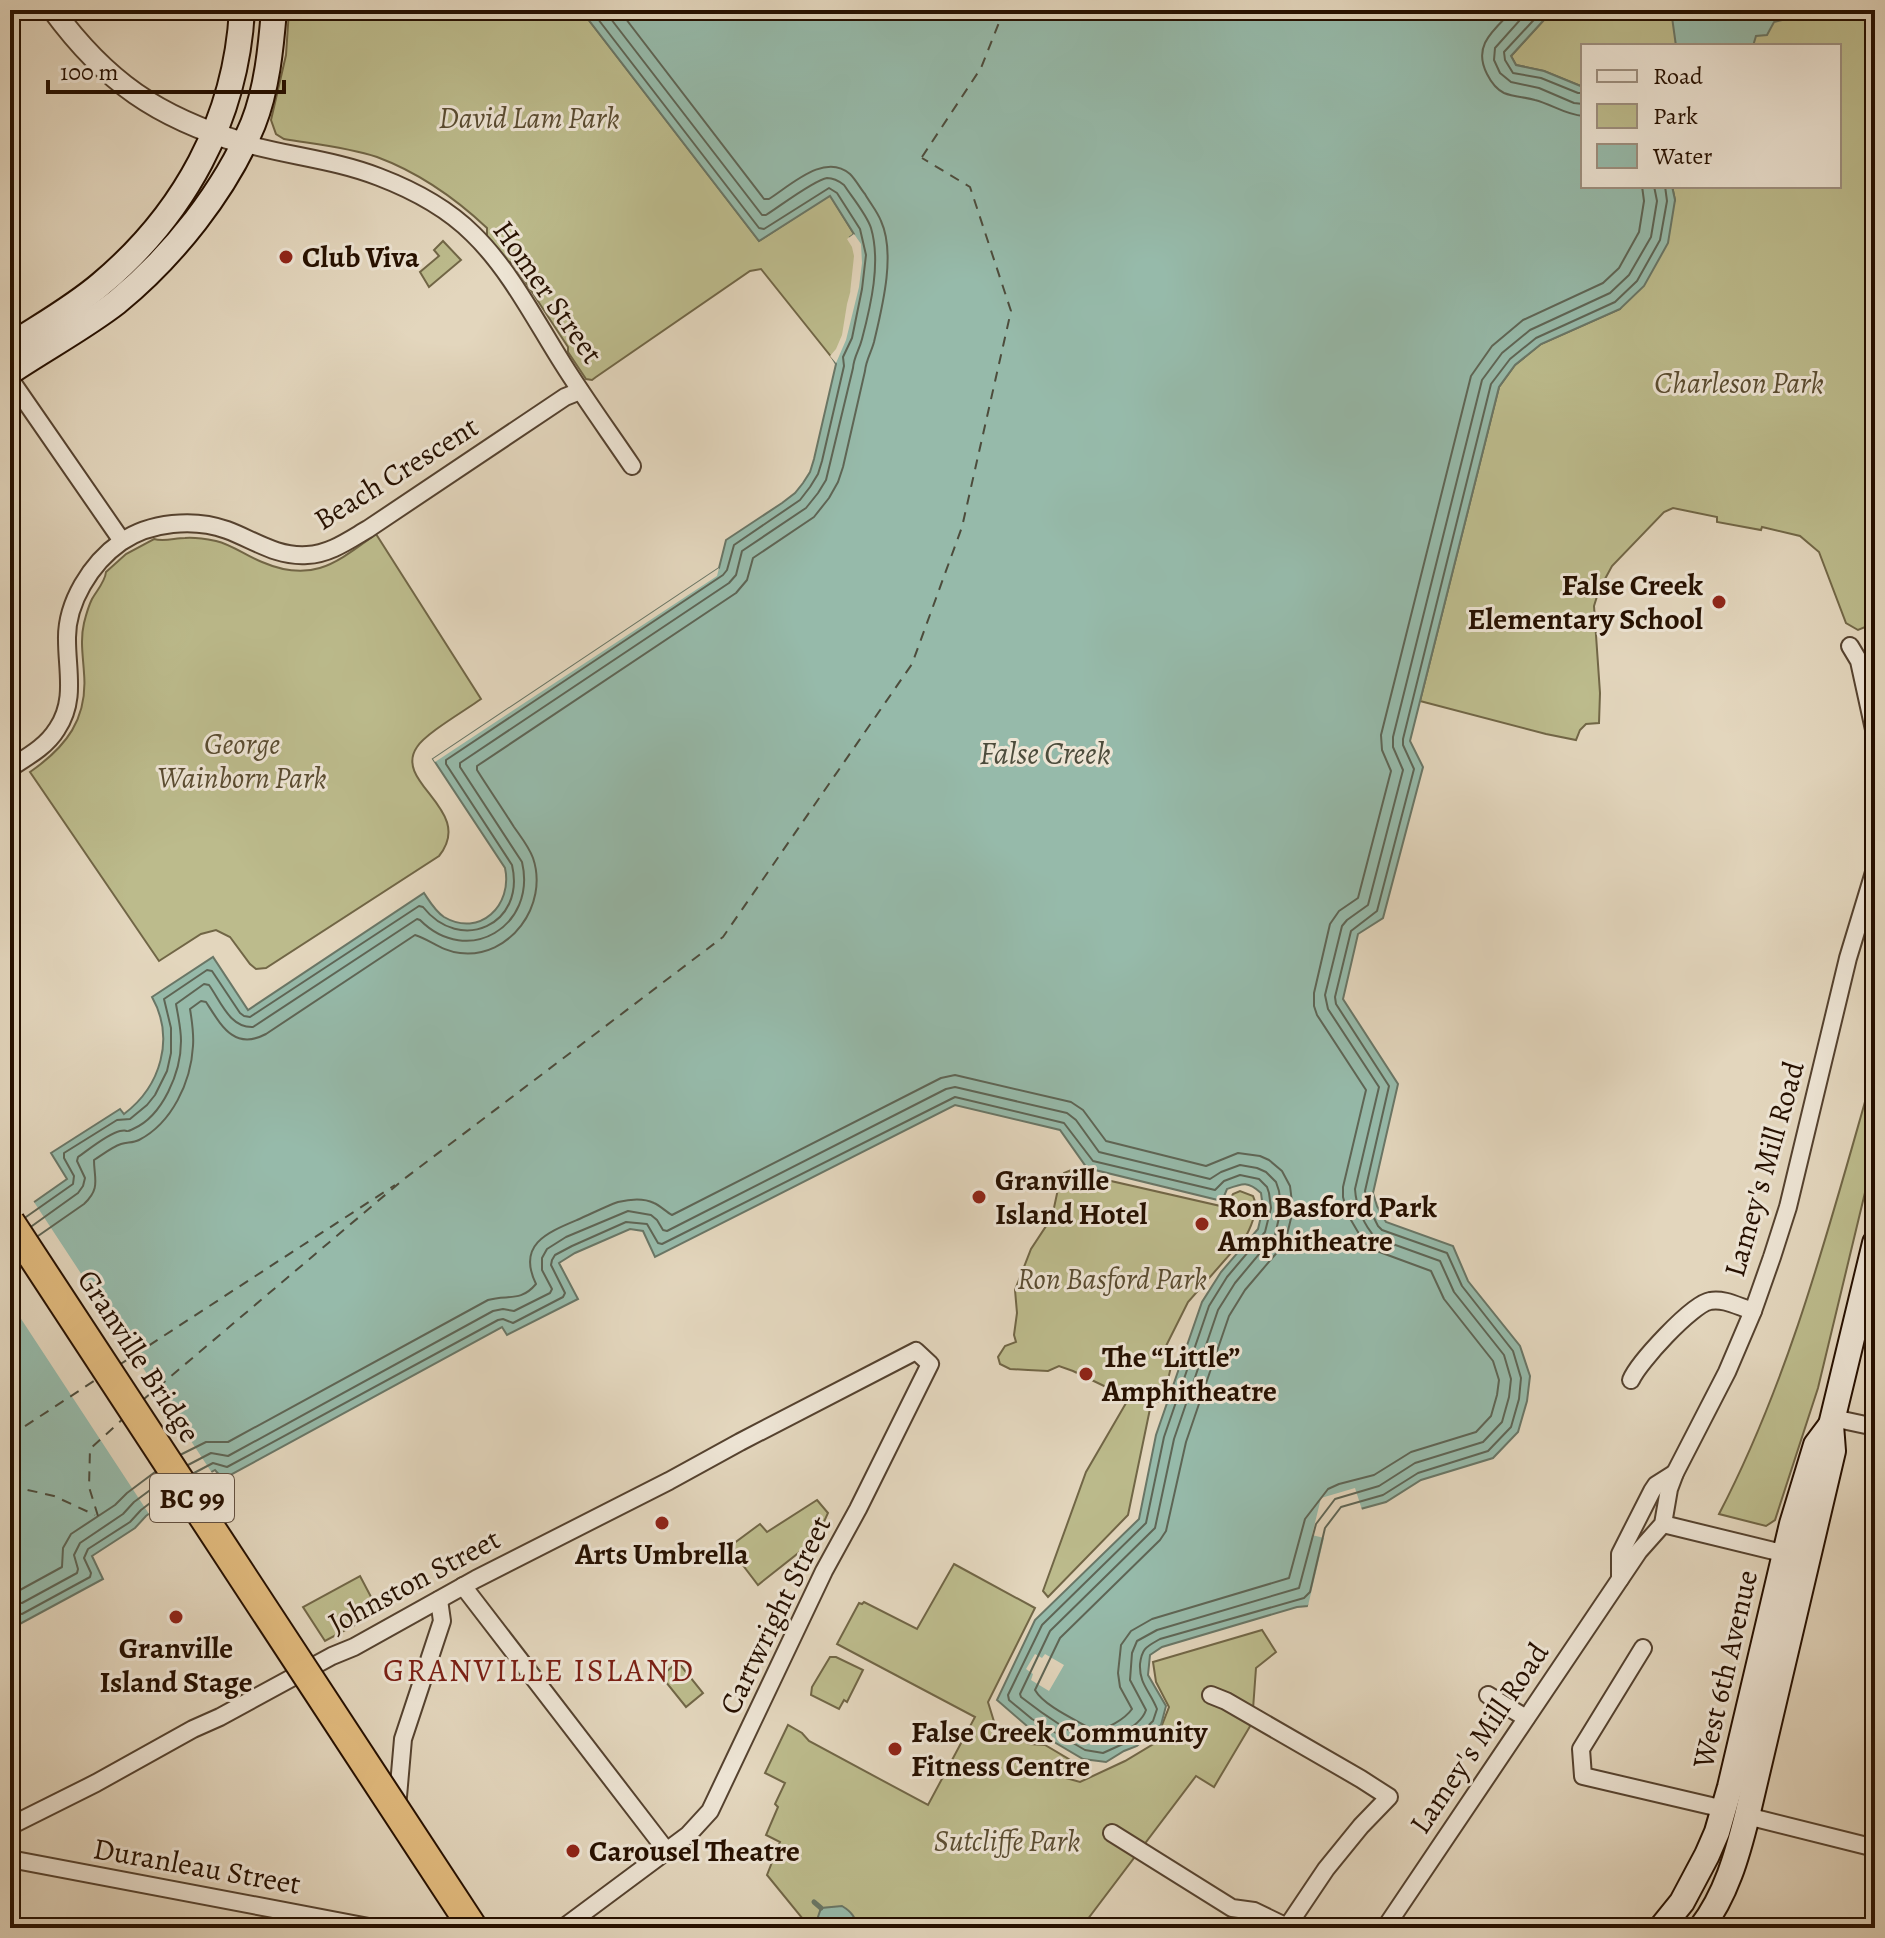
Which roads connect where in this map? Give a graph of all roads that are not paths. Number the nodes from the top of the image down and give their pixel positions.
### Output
1 (53, 10) edge
2 (242, 10) edge
3 (274, 10) edge
4 (214, 134) junction
5 (243, 143) junction
6 (10, 346) edge
7 (10, 372) edge
8 (10, 379) edge
9 (580, 391) junction
10 (632, 466) dead end
11 (122, 541) junction
12 (1850, 646) dead end
13 (1875, 734) edge
14 (10, 768) edge
15 (1875, 869) edge
16 (10, 1222) edge
17 (1875, 1243) edge
18 (1753, 1311) junction
19 (1631, 1380) dead end
20 (845, 1388) joint
21 (1832, 1421) junction
22 (1875, 1427) edge
23 (1675, 1473) junction
24 (1666, 1525) junction
25 (1796, 1557) junction
26 (1620, 1579) junction
27 (463, 1586) junction
28 (439, 1600) junction
29 (1643, 1648) dead end
30 (1211, 1695) dead end
31 (1488, 1695) dead end
32 (1526, 1718) junction
33 (1724, 1809) junction
34 (1747, 1816) junction
35 (10, 1826) edge
36 (1112, 1833) dead end
37 (1875, 1848) edge
38 (666, 1850) junction
39 (10, 1859) edge
40 (1720, 1899) junction
41 (1682, 1902) junction
42 (298, 1921) edge
43 (1287, 1927) edge
44 (374, 1928) edge
45 (471, 1928) edge
46 (563, 1928) edge
47 (1385, 1928) edge
48 (1661, 1928) edge
49 (1676, 1928) edge
50 (1701, 1928) edge
51 (1720, 1928) edge

1 - 4 street, Homer Street
2 - 4 main road
3 - 5 main road
4 - 5 street, Homer Street
4 - 6 main road
5 - 7 main road
5 - 9 street, Homer Street
8 - 11 street
9 - 10 street, Homer Street
9 - 11 street, Beach Crescent
11 - 14 street, Beach Crescent
12 - 13 street
15 - 18 street, Lamey's Mill Road
16 - 45 highway, Granville Bridge / BC 99, bridge
17 - 21 main road, West 6th Avenue
18 - 19 street
18 - 23 street, Lamey's Mill Road
20 - 27 street, Johnston Street
20 - 38 street, Cartwright Street
21 - 22 street
21 - 25 main road, West 6th Avenue
23 - 24 street, Lamey's Mill Road
23 - 26 street, Lamey's Mill Road
24 - 25 street
24 - 26 street, Lamey's Mill Road
25 - 33 main road, West 6th Avenue
25 - 34 main road, West 6th Avenue
26 - 32 street, Lamey's Mill Road
27 - 28 street, Johnston Street
27 - 38 street
28 - 35 street, Johnston Street
28 - 45 street
29 - 33 street
30 - 43 street
31 - 32 street
32 - 47 street, Lamey's Mill Road
33 - 41 main road, West 6th Avenue
34 - 37 street
34 - 40 main road, West 6th Avenue
36 - 43 street
38 - 46 street, Cartwright Street
39 - 42 street, Duranleau Street
40 - 50 main road
40 - 51 street, West 6th Avenue
41 - 48 main road
41 - 49 street, West 6th Avenue
42 - 44 street, Duranleau Street

